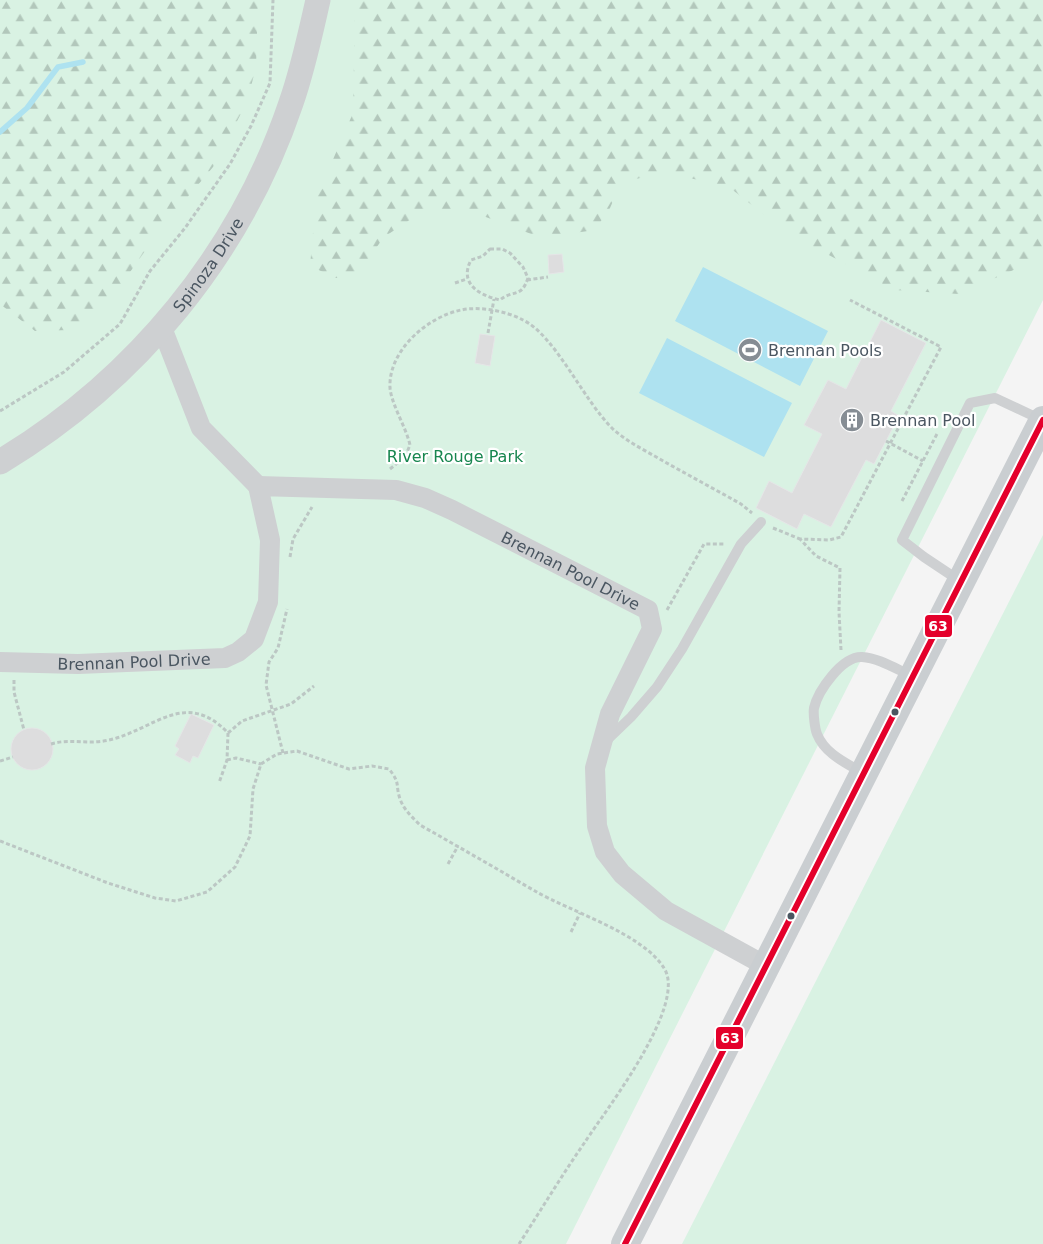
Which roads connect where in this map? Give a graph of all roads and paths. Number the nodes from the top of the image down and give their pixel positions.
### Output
1 (273, 0) edge
2 (318, 0) edge
3 (548, 277) dead end
4 (467, 279) junction
5 (527, 280) junction
6 (456, 283) dead end
7 (494, 298) junction
8 (850, 300) dead end
9 (492, 310) junction
10 (162, 328) junction
11 (488, 332) dead end
12 (0, 411) edge
13 (1043, 420) edge
14 (941, 426) dead end
15 (888, 442) junction
16 (923, 461) junction
17 (0, 462) edge
18 (386, 470) dead end
19 (258, 486) junction
20 (336, 487) junction
21 (902, 501) dead end
22 (761, 522) junction
23 (800, 540) junction
24 (740, 544) junction
25 (289, 563) dead end
26 (961, 582) junction
27 (287, 605) dead end
28 (650, 620) junction
29 (7, 662) edge
30 (842, 665) junction
31 (913, 676) junction
32 (314, 686) dead end
33 (272, 710) junction
34 (24, 730) dead end
35 (228, 733) junction
36 (52, 744) dead end
37 (601, 746) junction
38 (283, 753) junction
39 (12, 757) dead end
40 (227, 760) junction
41 (0, 761) edge
42 (261, 764) junction
43 (864, 774) junction
44 (218, 783) dead end
45 (0, 841) edge
46 (458, 846) junction
47 (448, 864) dead end
48 (580, 913) junction
49 (571, 932) dead end
50 (766, 966) junction
51 (519, 1244) edge
52 (625, 1244) edge

1 - 12 path
2 - 10 street, Spinoza Drive
3 - 5 path
4 - 5 path
4 - 6 path
4 - 7 path
5 - 7 path
7 - 9 path
8 - 15 path
9 - 11 path
9 - 18 path
9 - 22 path
10 - 17 street, Spinoza Drive
10 - 19 street
13 - 26 main road
13 - 26 lane
14 - 16 path
15 - 16 path
15 - 23 path
16 - 21 path
19 - 20 street, Brennan Pool Drive
19 - 29 street, Brennan Pool Drive
20 - 25 path
20 - 28 street, Brennan Pool Drive
22 - 23 path
22 - 24 lane
23 - 30 path
24 - 28 path
24 - 37 lane
26 - 31 main road
27 - 33 path
28 - 37 street, Brennan Pool Drive
29 - 34 path
30 - 31 lane
30 - 43 lane
31 - 43 main road
32 - 33 path
33 - 35 path
33 - 38 path
35 - 36 path
35 - 40 path
37 - 50 street, Brennan Pool Drive
38 - 42 path
38 - 46 path
39 - 41 path
40 - 42 path
40 - 44 path
42 - 45 path
43 - 50 main road
46 - 47 path
46 - 48 path
48 - 49 path
48 - 51 path
50 - 52 main road

